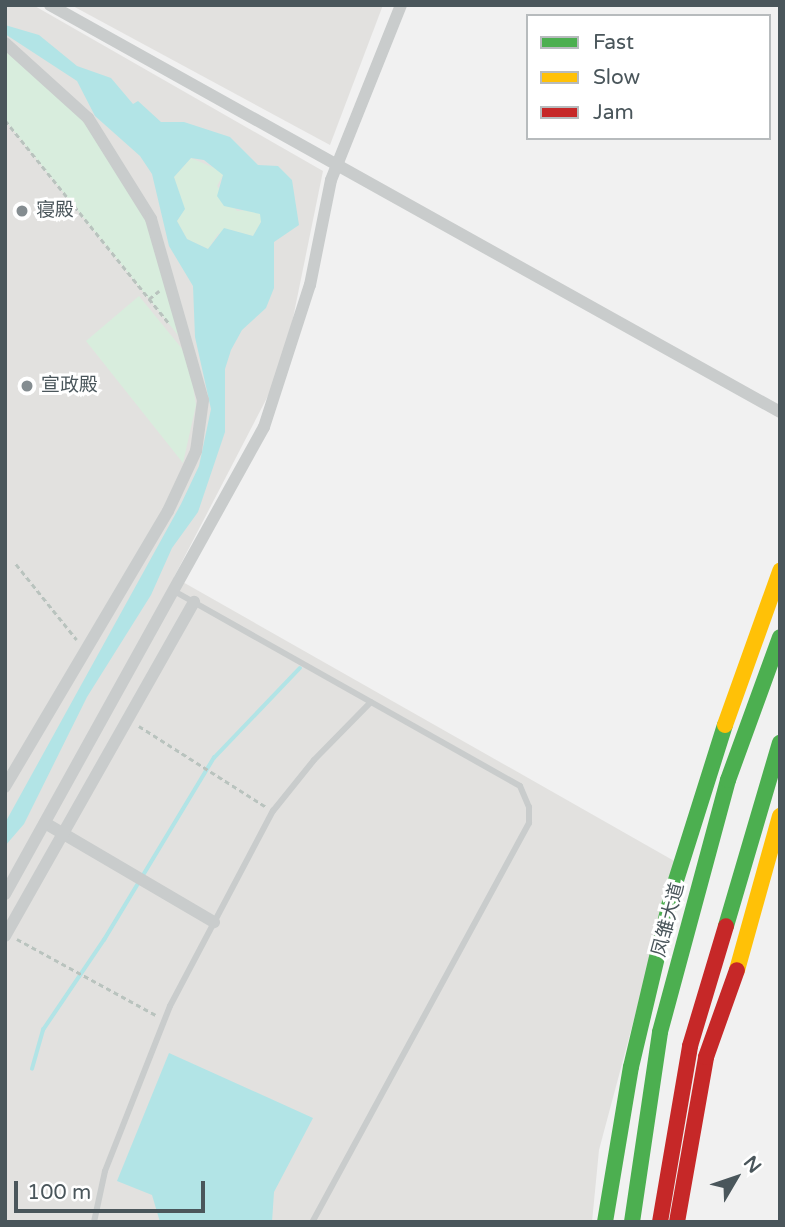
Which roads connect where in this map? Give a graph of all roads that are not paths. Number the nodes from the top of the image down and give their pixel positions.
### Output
1 (50, 5) edge
2 (401, 5) edge
3 (5, 43) edge
4 (338, 164) junction
5 (780, 412) edge
6 (780, 571) edge
7 (174, 591) junction
8 (194, 602) junction
9 (780, 637) edge
10 (371, 702) junction
11 (780, 743) edge
12 (5, 787) edge
13 (780, 816) edge
14 (45, 823) junction
15 (63, 834) junction
16 (5, 894) edge
17 (214, 922) junction
18 (6, 934) edge
19 (713, 962) junction
20 (653, 972) junction
21 (706, 1056) junction
22 (654, 1074) junction
23 (607, 1221) edge
24 (660, 1221) edge
25 (94, 1222) edge
26 (312, 1222) edge
27 (632, 1222) edge
28 (677, 1222) edge

1 - 4 street
2 - 4 street
3 - 12 street
4 - 5 street
4 - 7 street
6 - 20 street
7 - 8 lane
7 - 14 street
8 - 10 lane
8 - 15 street
9 - 22 street, 凤雏大道
10 - 17 lane
10 - 26 lane
11 - 19 street
13 - 21 street
14 - 15 street
14 - 16 street
15 - 17 street
15 - 18 street
17 - 25 lane
19 - 21 street
19 - 24 street
20 - 22 street
20 - 23 street
21 - 28 street
22 - 27 street, 凤雏大道

